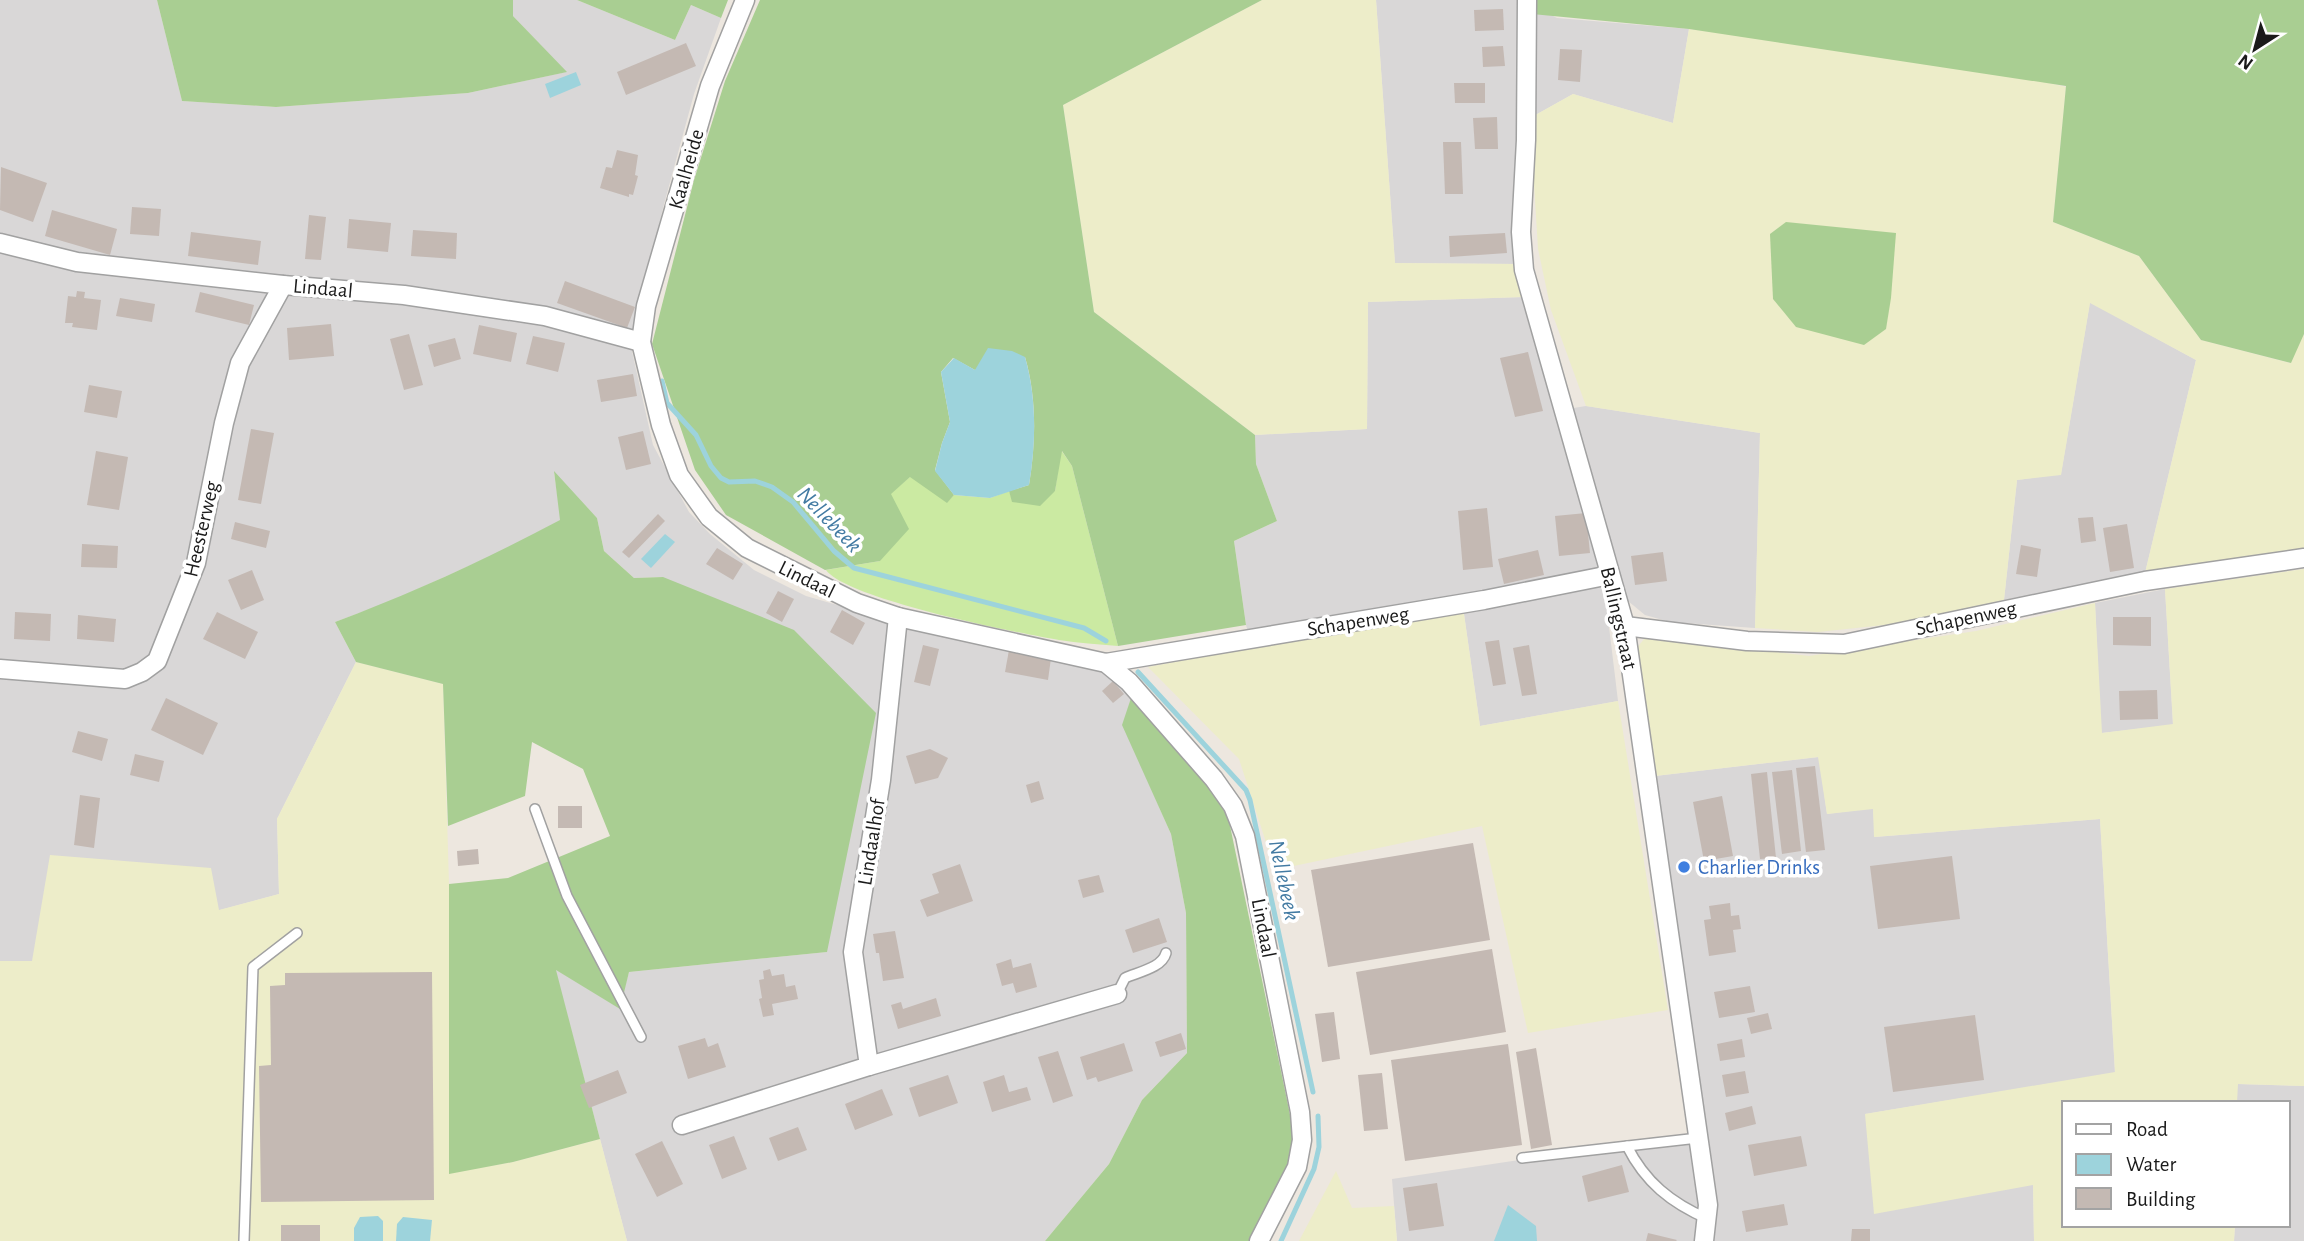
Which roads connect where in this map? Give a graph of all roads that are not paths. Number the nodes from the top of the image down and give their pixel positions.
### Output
1 (746, 0) edge
2 (1527, 0) edge
3 (0, 243) edge
4 (283, 285) junction
5 (641, 342) junction
6 (2304, 558) edge
7 (1610, 575) junction
8 (898, 617) junction
9 (1625, 626) junction
10 (1106, 663) junction
11 (0, 669) edge
12 (535, 809) dead end
13 (297, 933) dead end
14 (1166, 953) dead end
15 (1117, 994) joint
16 (641, 1037) dead end
17 (869, 1066) junction
18 (682, 1125) dead end
19 (1698, 1138) junction
20 (1627, 1146) junction
21 (1522, 1158) dead end
22 (1708, 1219) junction
23 (244, 1241) edge
24 (1259, 1241) edge
25 (1704, 1241) edge

1 - 5 street, Kaalheide
2 - 7 street, Ballingstraat
3 - 4 street, Lindaal
4 - 5 street, Lindaal
4 - 11 street, Heesterweg
5 - 8 street, Lindaal
6 - 9 street, Schapenweg
7 - 9 street, Ballingstraat
7 - 10 street, Schapenweg
8 - 10 street, Lindaal
8 - 17 street, Lindaalhof
9 - 19 street, Ballingstraat
10 - 24 street, Lindaal
12 - 16 lane
13 - 23 lane
14 - 15 lane
15 - 17 street
17 - 18 street
19 - 20 lane
19 - 22 street, Ballingstraat
20 - 21 lane
20 - 22 lane
22 - 25 street, Ballingstraat

